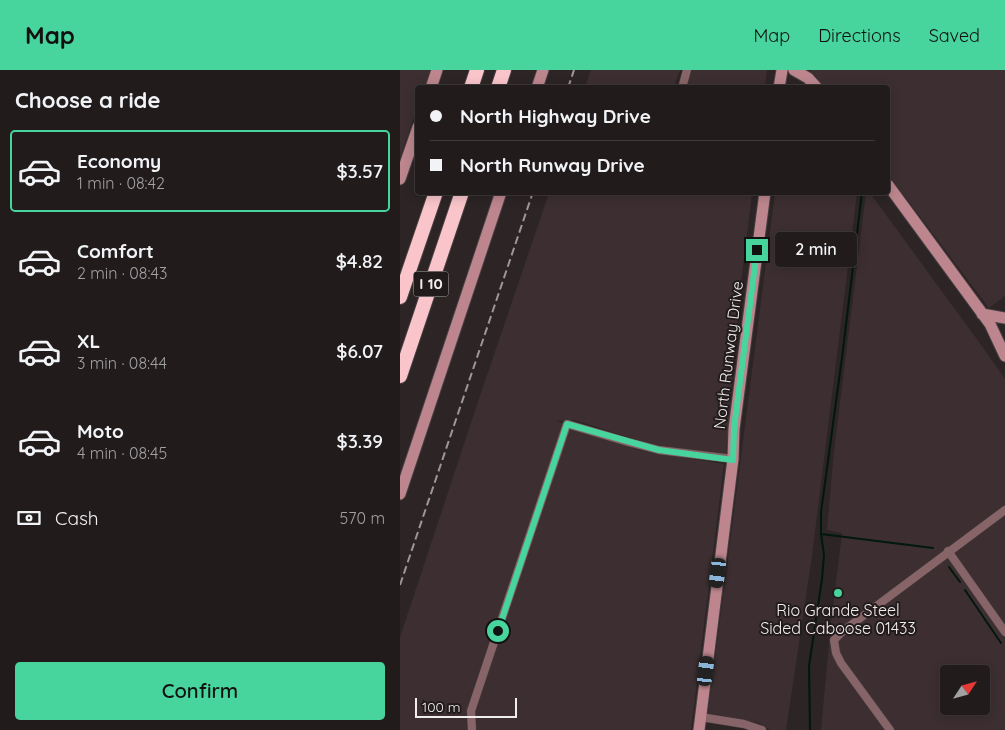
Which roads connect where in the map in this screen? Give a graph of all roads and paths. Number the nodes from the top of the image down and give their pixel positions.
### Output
1 (437, 70) edge
2 (477, 70) edge
3 (504, 70) edge
4 (543, 70) edge
5 (687, 70) edge
6 (782, 70) edge
7 (794, 70) edge
8 (432, 85) edge
9 (472, 85) edge
10 (499, 85) edge
11 (538, 85) edge
12 (683, 85) edge
13 (780, 85) edge
14 (814, 85) edge
15 (415, 135) edge
16 (401, 173) edge
17 (890, 188) edge
18 (435, 195) edge
19 (461, 195) edge
20 (501, 195) edge
21 (765, 195) edge
22 (400, 297) edge
23 (982, 314) junction
24 (1005, 318) edge
25 (1005, 326) edge
26 (996, 334) junction
27 (1005, 356) edge
28 (400, 376) edge
29 (733, 460) junction
30 (400, 494) edge
31 (1005, 510) edge
32 (948, 552) junction
33 (1005, 632) edge
34 (701, 718) junction
35 (472, 730) edge
36 (698, 730) edge
37 (762, 730) edge
38 (890, 730) edge

1 - 8 street
2 - 9 highway
3 - 10 highway
4 - 11 street
5 - 12 street
6 - 13 street
7 - 14 street
15 - 16 street
17 - 23 street
18 - 22 highway, I 10
19 - 28 highway, I 10
20 - 30 street
21 - 29 street, North Runway Drive
23 - 24 street
23 - 26 street
25 - 26 street
26 - 27 street
29 - 34 street, North Runway Drive
29 - 35 street
31 - 32 street
32 - 33 street
32 - 38 street
34 - 36 street, North Runway Drive
34 - 37 street

